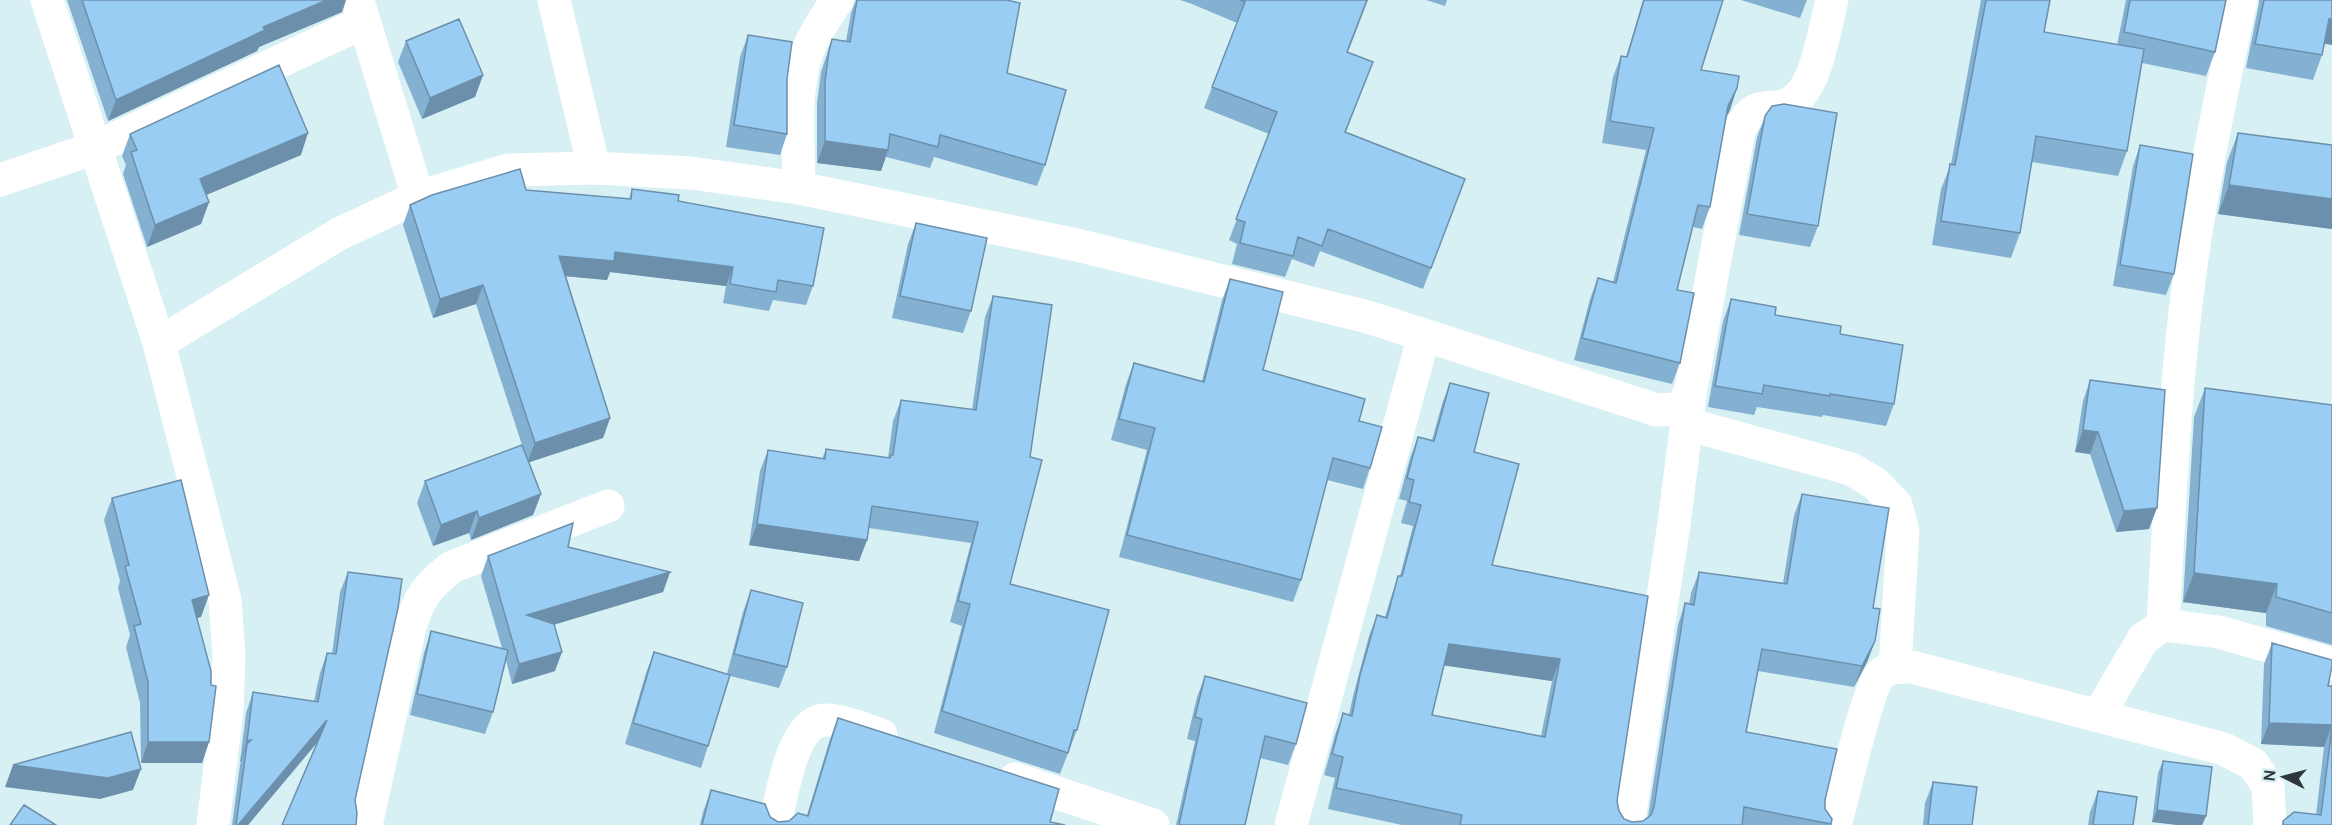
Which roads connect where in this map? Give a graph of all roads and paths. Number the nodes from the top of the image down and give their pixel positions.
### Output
1 (48, 0) edge
2 (554, 0) edge
3 (837, 0) edge
4 (1832, 0) edge
5 (2241, 0) edge
6 (361, 11) edge
7 (95, 148) junction
8 (594, 168) junction
9 (0, 180) edge
10 (799, 188) junction
11 (418, 197) junction
12 (1424, 335) junction
13 (159, 343) junction
14 (1691, 389) junction
15 (1687, 424) junction
16 (608, 506) dead end
17 (2163, 625) junction
18 (2332, 663) edge
19 (1895, 667) junction
20 (2098, 716) junction
21 (905, 743) edge
22 (984, 769) edge
23 (213, 825) edge
24 (366, 825) edge
25 (775, 825) edge
26 (1153, 825) edge
27 (1291, 825) edge
28 (1628, 825) edge
29 (1835, 825) edge
30 (2270, 825) edge

1 - 7 street
2 - 8 street
3 - 10 street
4 - 14 street
5 - 17 street
6 - 7 street
6 - 11 street
7 - 9 street
7 - 13 street
8 - 10 street
8 - 11 street
10 - 12 street
11 - 13 street
12 - 14 street
12 - 27 street
13 - 23 street
14 - 15 street
15 - 19 street
15 - 28 street
16 - 24 street
17 - 18 street
17 - 20 street
19 - 20 street
19 - 29 street
20 - 30 street
21 - 25 street
22 - 26 street

